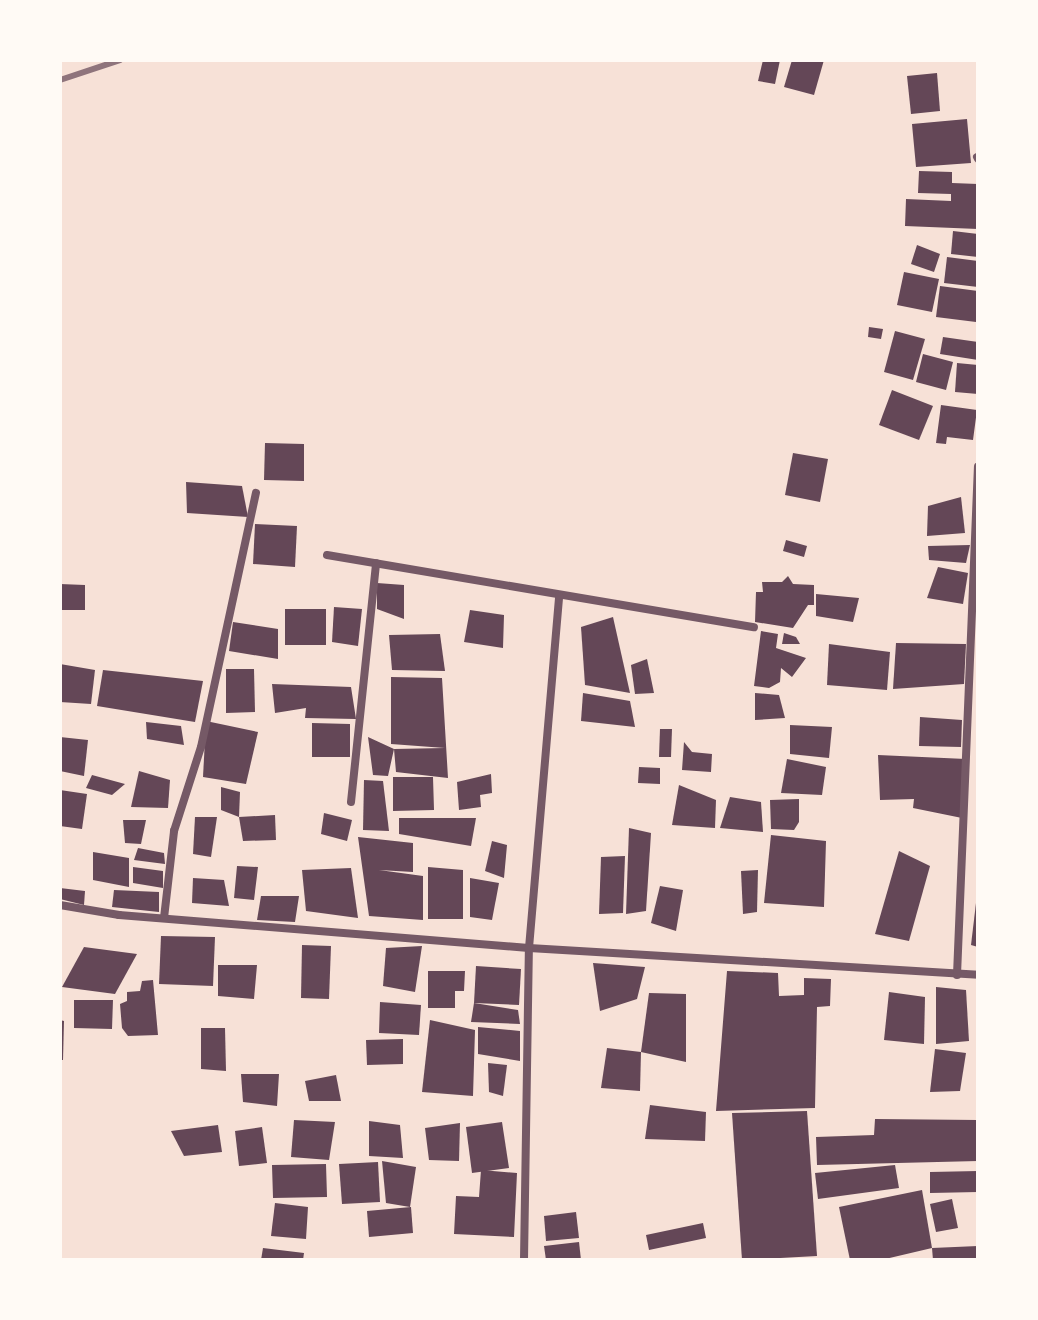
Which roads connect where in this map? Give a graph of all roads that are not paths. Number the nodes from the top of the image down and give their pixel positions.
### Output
1 (978, 466) edge
2 (256, 493) dead end
3 (327, 555) dead end
4 (376, 563) junction
5 (559, 596) junction
6 (754, 627) dead end
7 (351, 802) dead end
8 (60, 905) edge
9 (164, 918) junction
10 (529, 948) junction
11 (957, 975) junction
12 (978, 975) edge
13 (524, 1260) edge

1 - 11 street
2 - 9 street
3 - 4 street
4 - 5 street
4 - 7 street
5 - 6 street
5 - 10 street
8 - 9 street
9 - 10 street
10 - 11 street
10 - 13 street
11 - 12 street

